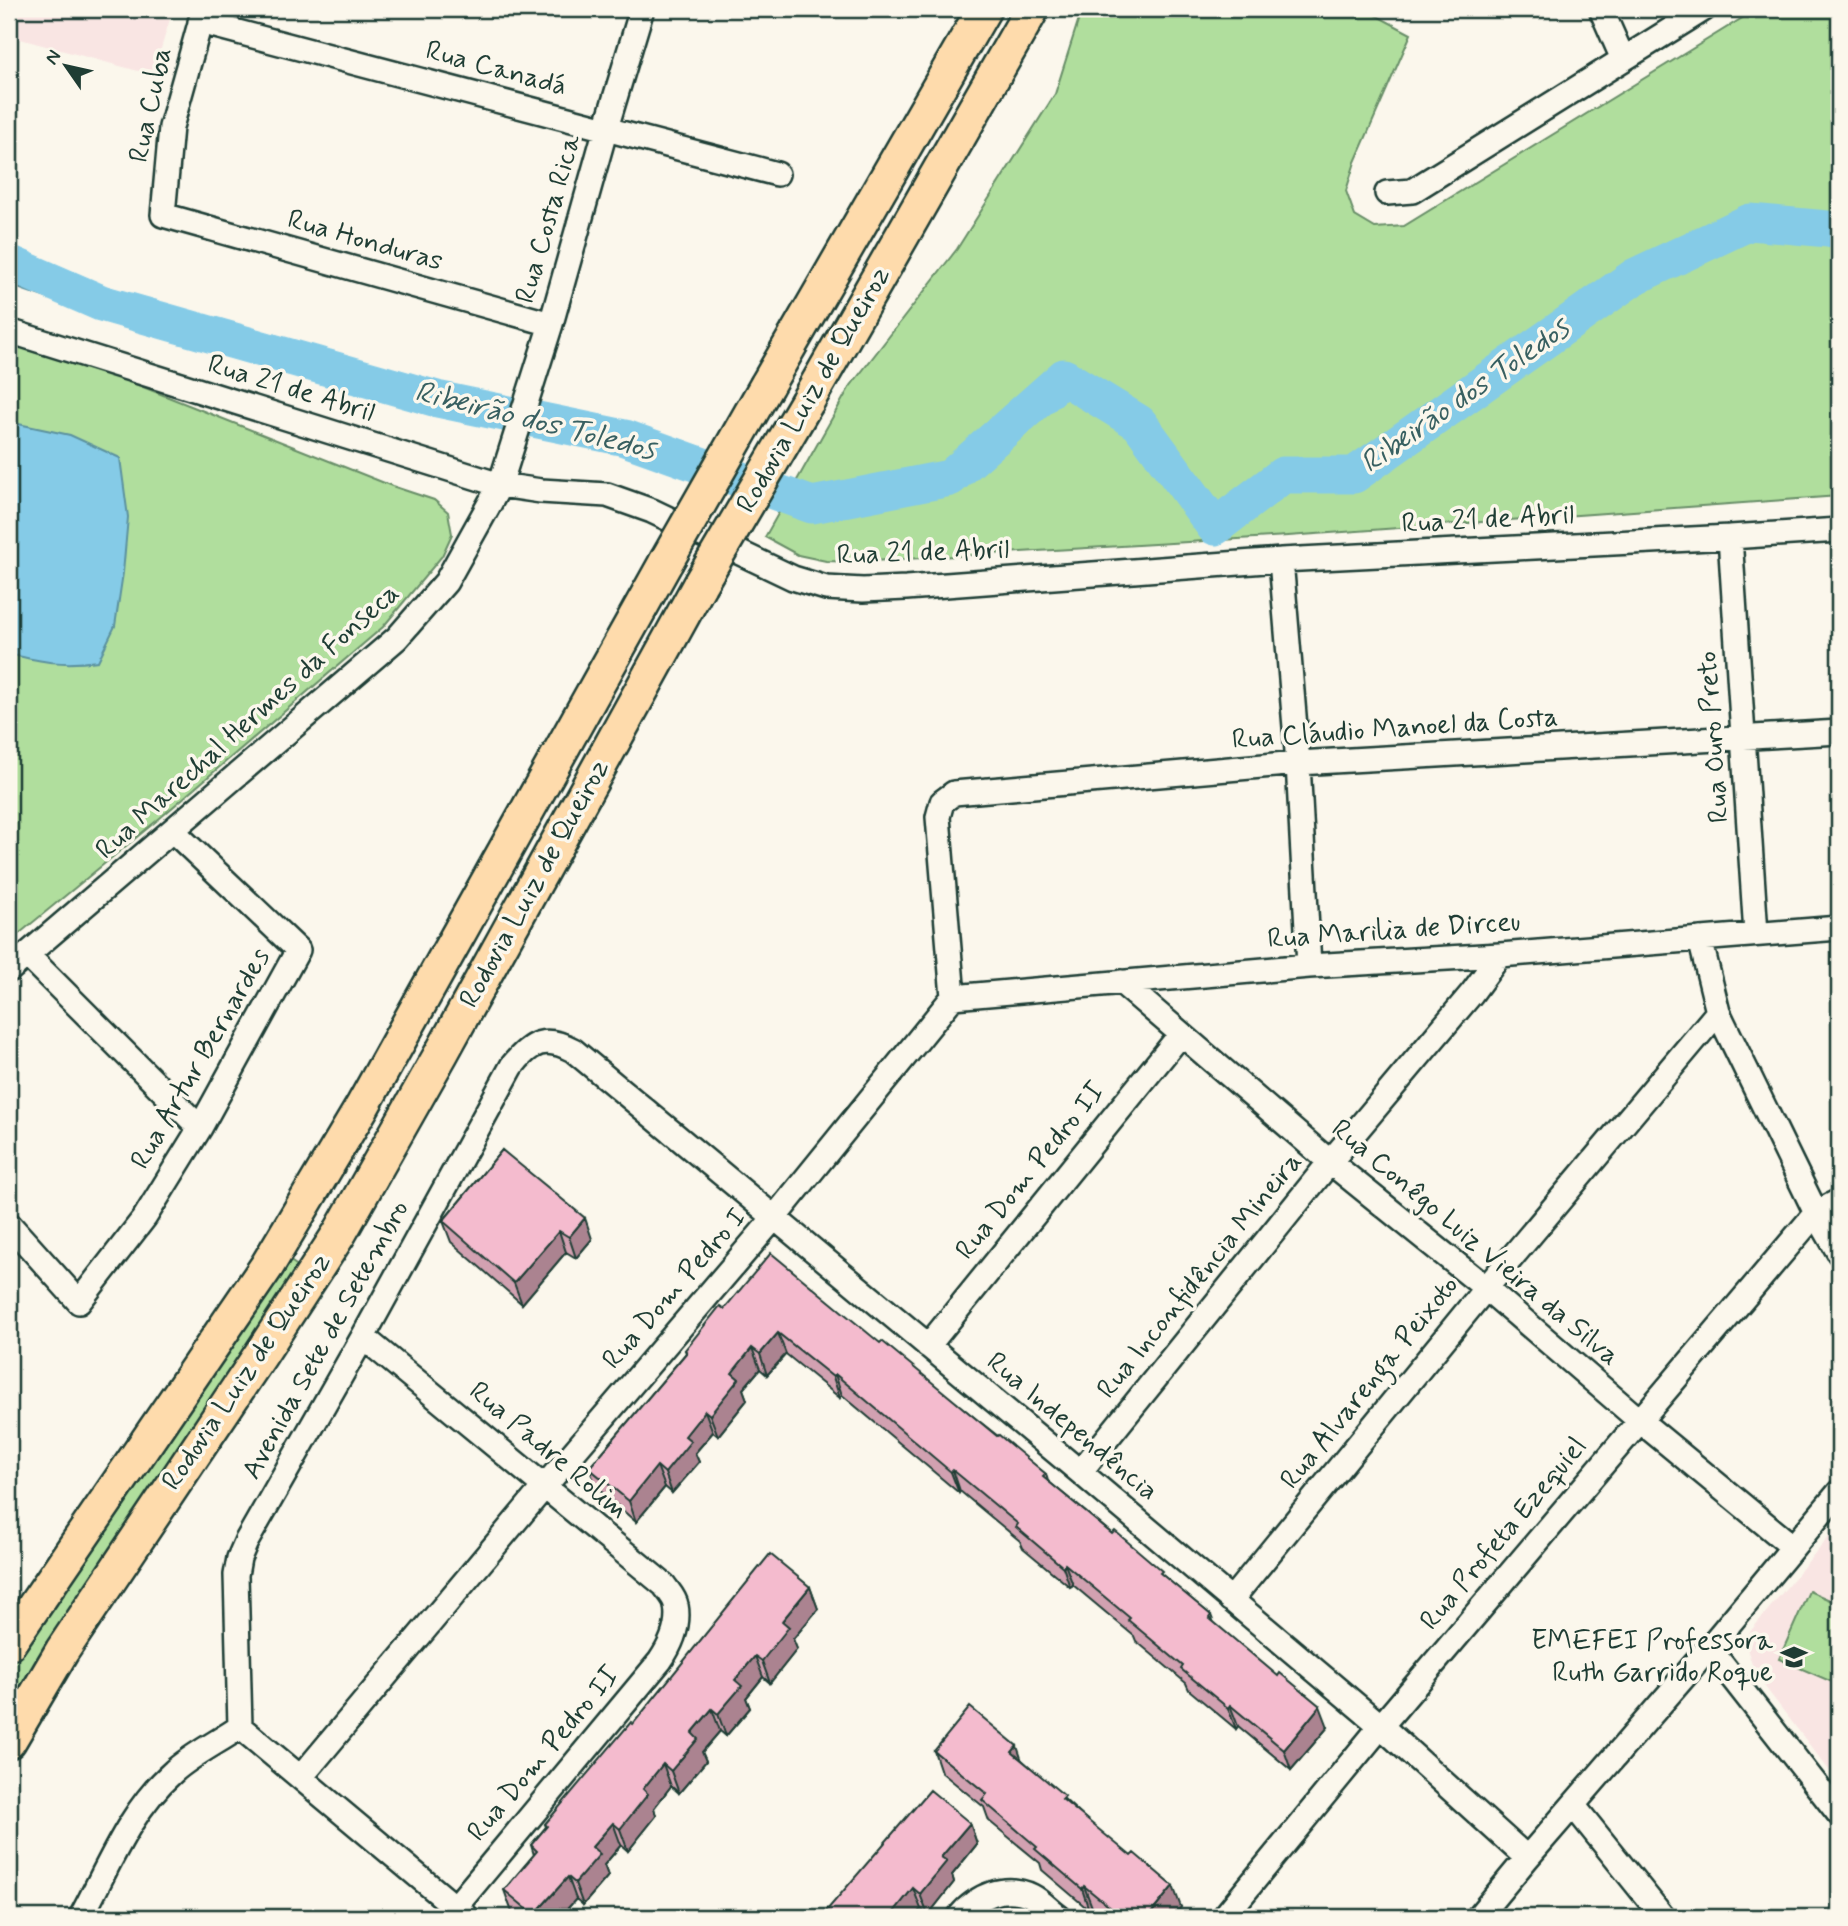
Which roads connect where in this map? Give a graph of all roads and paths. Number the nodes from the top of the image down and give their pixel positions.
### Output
1 (642, 9) edge
2 (984, 9) edge
3 (1032, 9) edge
4 (1601, 9) edge
5 (1704, 9) edge
6 (202, 16) edge
7 (1623, 59) junction
8 (606, 128) junction
9 (777, 174) dead end
10 (1387, 193) dead end
11 (163, 215) joint
12 (551, 324) junction
13 (9, 331) edge
14 (500, 485) junction
15 (1839, 530) edge
16 (1730, 537) junction
17 (1281, 560) junction
18 (1839, 732) edge
19 (1744, 738) junction
20 (1298, 763) junction
21 (173, 831) junction
22 (1839, 929) edge
23 (1756, 934) junction
24 (1700, 939) junction
25 (27, 955) junction
26 (1500, 955) junction
27 (1309, 965) junction
28 (9, 970) edge
29 (1121, 982) junction
30 (953, 997) junction
31 (1718, 1012) junction
32 (1181, 1034) junction
33 (573, 1050) joint
34 (200, 1128) junction
35 (1331, 1162) junction
36 (1839, 1200) edge
37 (1816, 1213) junction
38 (774, 1218) junction
39 (9, 1224) edge
40 (1839, 1253) edge
41 (1486, 1288) junction
42 (363, 1337) junction
43 (928, 1346) junction
44 (1639, 1420) junction
45 (1080, 1472) junction
46 (544, 1487) junction
47 (1839, 1492) edge
48 (1793, 1547) junction
49 (1231, 1600) junction
50 (676, 1622) joint
51 (9, 1643) edge
52 (1709, 1648) junction
53 (62, 1651) junction
54 (1381, 1726) junction
55 (240, 1727) junction
56 (9, 1741) edge
57 (9, 1757) edge
58 (301, 1777) junction
59 (1573, 1805) junction
60 (1839, 1814) edge
61 (1527, 1858) junction
62 (457, 1914) edge
63 (81, 1917) edge
64 (959, 1917) edge
65 (1059, 1917) edge
66 (1224, 1917) edge
67 (1478, 1917) edge
68 (1663, 1917) edge

1 - 8 street, Rua Costa Rica
2 - 51 highway, Rodovia Luiz de Queiroz, bridge
3 - 53 highway, Rodovia Luiz de Queiroz, bridge
4 - 7 street
5 - 7 street
6 - 8 street, Rua Canadá
6 - 11 street, Rua Cuba
7 - 10 street
8 - 9 street, Rua Canadá
8 - 12 street, Rua Costa Rica
11 - 12 street, Rua Honduras
12 - 14 street, Rua Marechal Hermes da Fonseca
13 - 14 street, Rua 21 de Abril
14 - 17 street, Rua 21 de Abril
14 - 21 street, Rua Marechal Hermes da Fonseca
15 - 16 street, Rua 21 de Abril
16 - 17 street, Rua 21 de Abril
16 - 19 street, Rua Ouro Preto
17 - 20 street
18 - 19 street, Rua Cláudio Manoel da Costa
19 - 20 street, Rua Cláudio Manoel da Costa
19 - 23 street, Rua Ouro Preto
20 - 27 street
20 - 30 street, Rua Cláudio Manoel da Costa
21 - 25 street, Rua Marechal Hermes da Fonseca
21 - 34 street, Rua Artur Bernardes
22 - 23 street, Rua Marilia de Dirceu
23 - 24 street, Rua Marilia de Dirceu
24 - 26 street, Rua Marilia de Dirceu
24 - 31 street
25 - 28 street, Rua Marechal Hermes da Fonseca
25 - 34 street
26 - 27 street, Rua Marilia de Dirceu
26 - 35 street, Rua Inconfidência Mineira
27 - 29 street, Rua Marilia de Dirceu
29 - 30 street, Rua Marilia de Dirceu
29 - 32 street, Rua Conêgo Luiz Vieira da Silva
30 - 38 street, Rua Dom Pedro I
31 - 37 street
31 - 41 street, Rua Alvarenga Peixoto
32 - 35 street, Rua Conêgo Luiz Vieira da Silva
32 - 43 street, Rua Dom Pedro II
33 - 38 street, Rua Independência
33 - 42 street, Avenida Sete de Setembro
34 - 39 street, Rua Artur Bernardes
35 - 41 street, Rua Conêgo Luiz Vieira da Silva
35 - 45 street, Rua Inconfidência Mineira
36 - 37 street, Rua Profeta Ezequiel
37 - 40 street
37 - 44 street, Rua Profeta Ezequiel
38 - 43 street, Rua Independência
38 - 46 street, Rua Dom Pedro I
41 - 44 street, Rua Conêgo Luiz Vieira da Silva
41 - 49 street, Rua Alvarenga Peixoto
42 - 46 street, Rua Padre Rolim
42 - 55 street, Avenida Sete de Setembro
43 - 45 street, Rua Independência
44 - 48 street, Rua Conêgo Luiz Vieira da Silva
44 - 54 street, Rua Profeta Ezequiel
45 - 49 street, Rua Independência
46 - 50 street, Rua Padre Rolim
46 - 58 street, Rua Dom Pedro I
47 - 48 street
48 - 52 street
49 - 54 street, Rua Independência
50 - 62 street, Rua Dom Pedro II
52 - 59 street
52 - 60 street
53 - 56 highway, Rodovia Luiz de Queiroz
53 - 57 highway
54 - 61 street, Rua Independência
54 - 66 street, Rua Profeta Ezequiel
55 - 58 street
55 - 63 street
58 - 62 street
59 - 61 street
59 - 68 street
61 - 67 street
64 - 65 street

